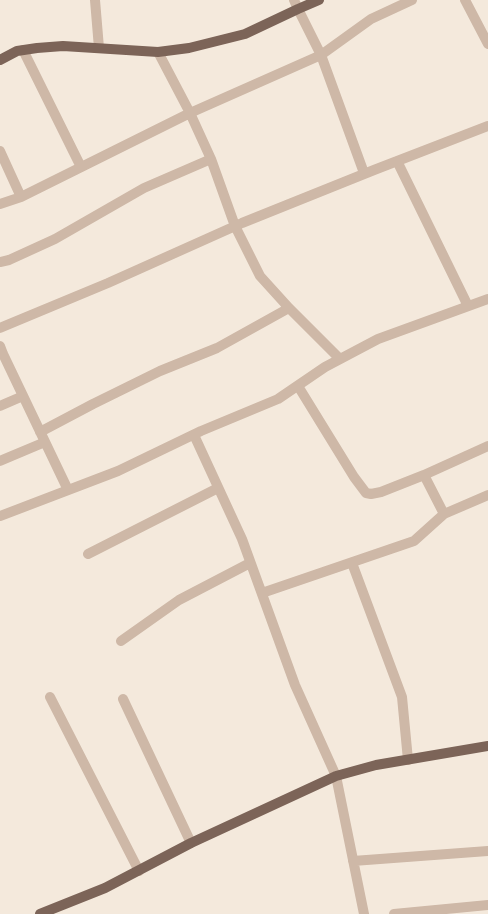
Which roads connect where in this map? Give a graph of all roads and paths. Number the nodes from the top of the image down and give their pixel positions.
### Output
1 (95, 0) edge
2 (319, 0) edge
3 (412, 0) edge
4 (465, 0) edge
5 (296, 4) edge
6 (488, 44) edge
7 (99, 48) junction
8 (23, 50) junction
9 (158, 52) junction
10 (321, 55) junction
11 (0, 60) edge
12 (190, 113) junction
13 (488, 126) edge
14 (0, 151) edge
15 (211, 159) junction
16 (397, 161) junction
17 (81, 167) junction
18 (364, 173) junction
19 (21, 197) junction
20 (0, 204) edge
21 (235, 226) junction
22 (0, 262) edge
23 (488, 299) edge
24 (468, 306) junction
25 (289, 308) junction
26 (0, 328) edge
27 (1, 352) edge
28 (340, 359) junction
29 (298, 386) junction
30 (23, 396) junction
31 (0, 406) edge
32 (40, 432) junction
33 (194, 435) junction
34 (45, 442) junction
35 (488, 446) edge
36 (0, 461) edge
37 (424, 476) junction
38 (218, 488) junction
39 (68, 490) junction
40 (488, 495) edge
41 (444, 514) junction
42 (0, 516) edge
43 (88, 554) dead end
44 (250, 563) junction
45 (352, 563) junction
46 (262, 593) junction
47 (121, 641) dead end
48 (50, 697) dead end
49 (123, 699) dead end
50 (488, 746) edge
51 (408, 760) junction
52 (336, 776) junction
53 (191, 843) junction
54 (488, 851) edge
55 (353, 861) junction
56 (139, 871) junction
57 (488, 905) edge
58 (42, 914) edge
59 (364, 914) edge
60 (394, 914) edge

1 - 7 street
2 - 5 main road
3 - 10 street
4 - 6 street
5 - 9 main road
5 - 10 street
7 - 8 main road
7 - 9 main road
8 - 11 main road
8 - 17 street
9 - 12 street
10 - 12 street
10 - 18 street
12 - 15 street
12 - 17 street
13 - 16 street
14 - 19 street
15 - 21 street
15 - 22 street
16 - 18 street
16 - 24 street
17 - 19 street
18 - 21 street
19 - 20 street
21 - 25 street
21 - 26 street
23 - 24 street
24 - 28 street
25 - 28 street
25 - 32 street
27 - 30 street
28 - 29 street
29 - 33 street
29 - 37 street
30 - 31 street
30 - 32 street
32 - 34 street
33 - 38 street
33 - 39 street
34 - 36 street
34 - 39 street
35 - 37 street
37 - 41 street
38 - 43 street
38 - 44 street
39 - 42 street
40 - 41 street
41 - 45 street
44 - 46 street
44 - 47 street
45 - 46 street
45 - 51 street
46 - 52 street
48 - 56 street
49 - 53 street
50 - 51 main road
51 - 52 main road
52 - 53 main road
52 - 55 street
53 - 56 main road
54 - 55 street
55 - 59 street
56 - 58 main road
57 - 60 street

